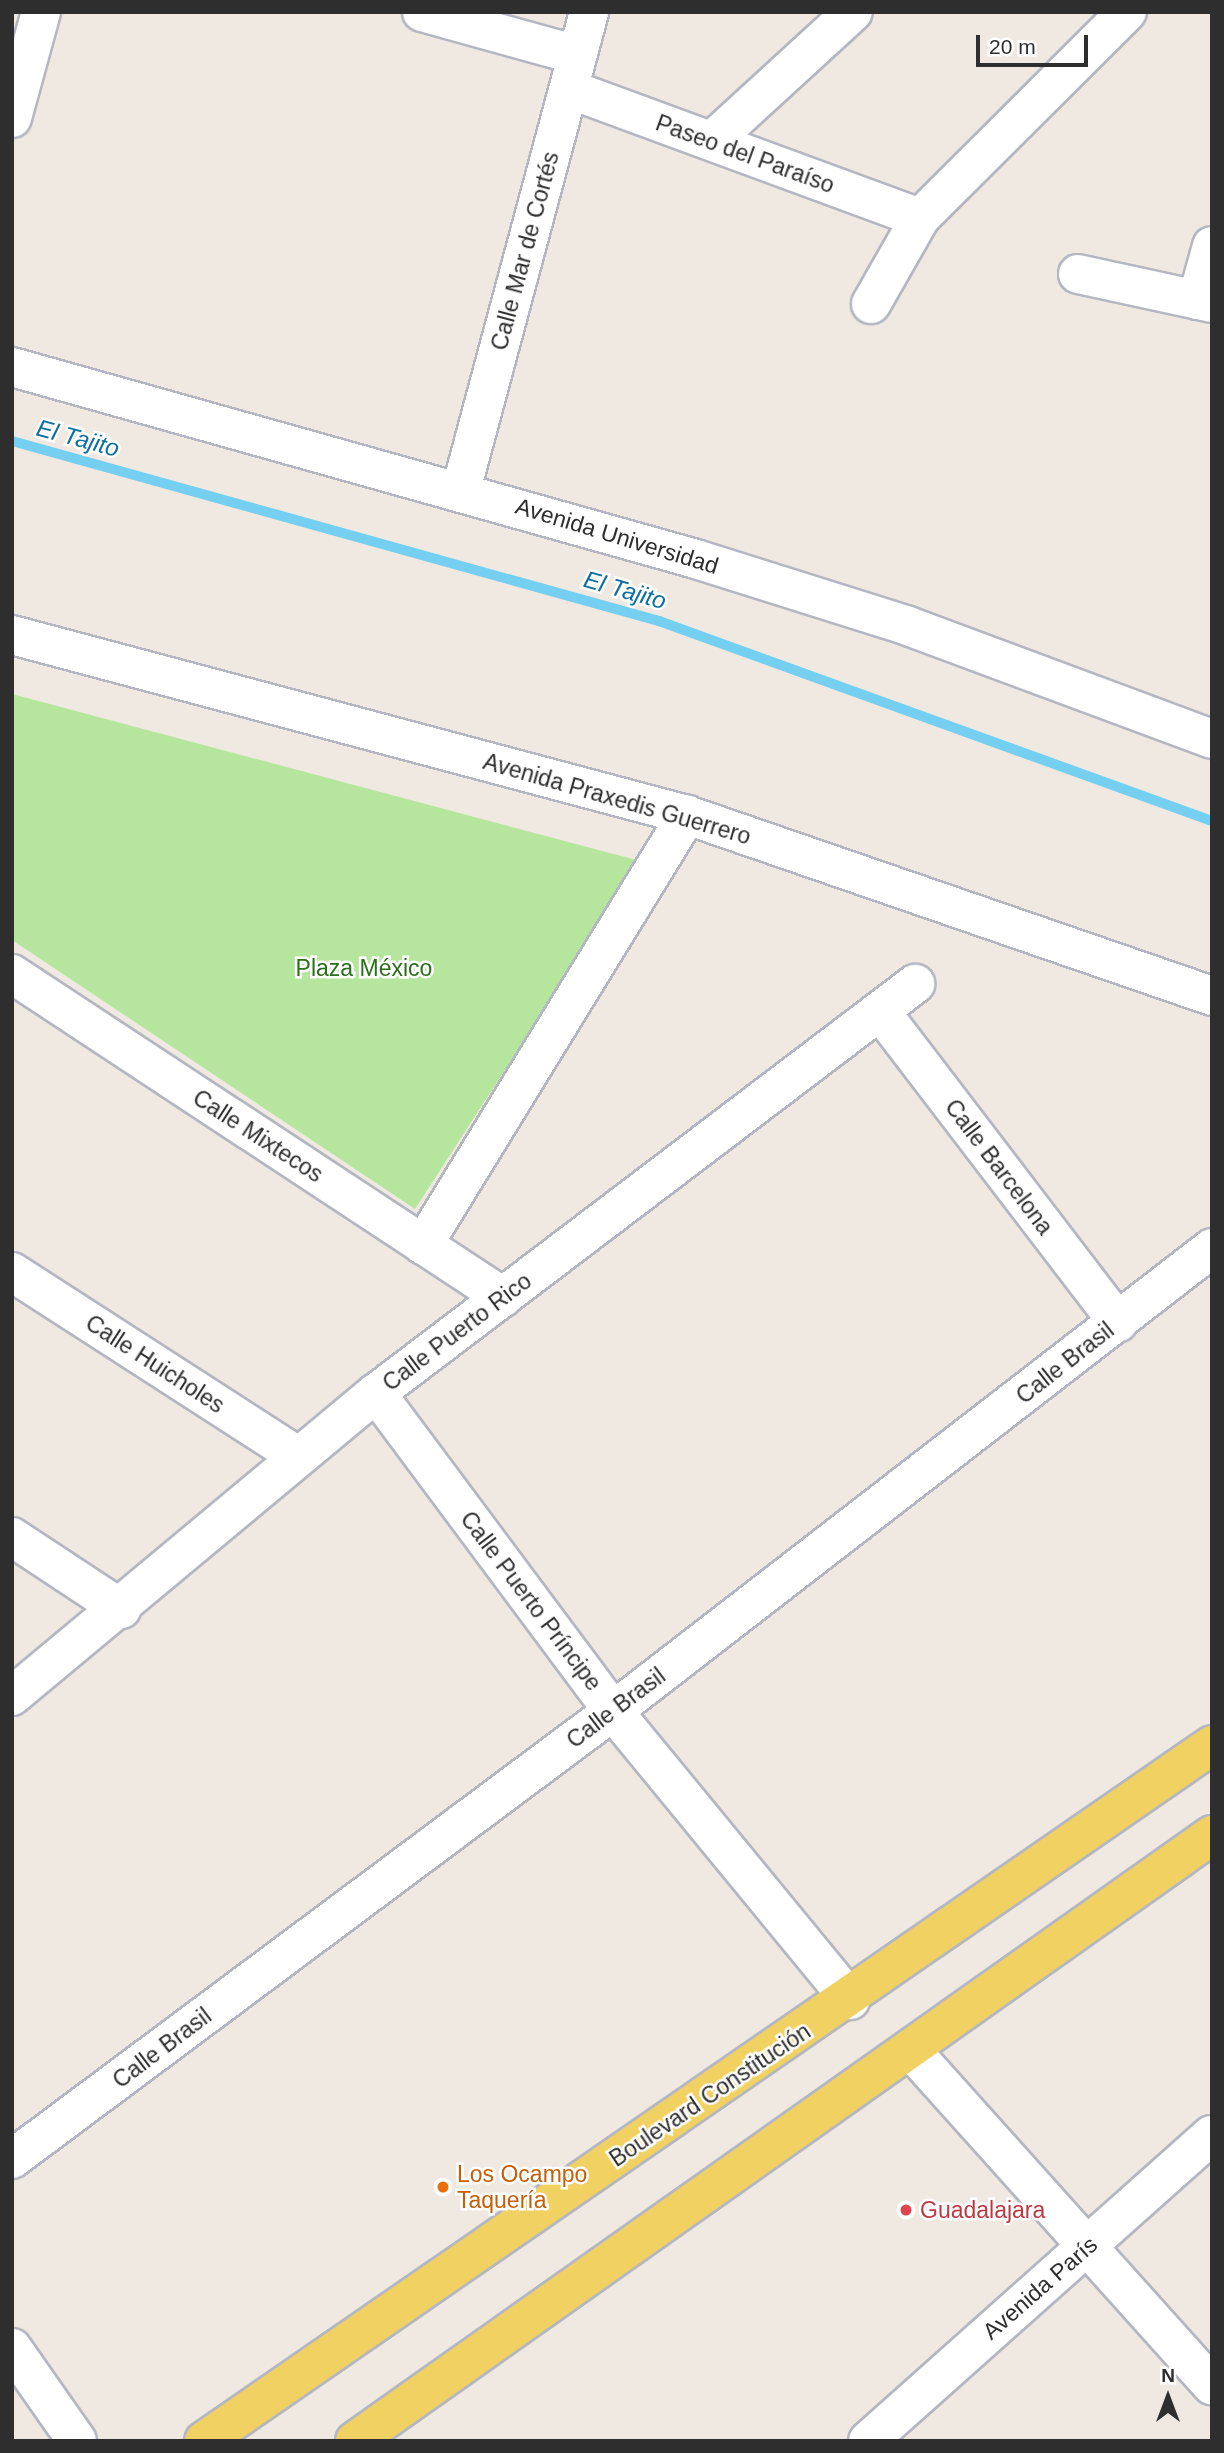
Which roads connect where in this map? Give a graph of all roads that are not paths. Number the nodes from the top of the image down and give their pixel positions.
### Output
1 (41, 12) edge
2 (422, 12) edge
3 (589, 12) edge
4 (853, 12) edge
5 (1127, 12) edge
6 (573, 72) junction
7 (12, 118) edge
8 (712, 141) junction
9 (920, 218) junction
10 (1212, 246) edge
11 (1078, 274) dead end
12 (1204, 302) edge
13 (871, 304) dead end
14 (12, 366) edge
15 (461, 490) junction
16 (12, 635) edge
17 (1212, 738) edge
18 (687, 815) junction
19 (12, 974) edge
20 (915, 984) dead end
21 (1212, 996) edge
22 (880, 1011) junction
23 (423, 1245) junction
24 (1212, 1248) edge
25 (12, 1272) edge
26 (503, 1297) junction
27 (1118, 1322) junction
28 (376, 1394) junction
29 (297, 1456) junction
30 (12, 1537) edge
31 (121, 1609) junction
32 (12, 1696) edge
33 (613, 1711) junction
34 (1212, 1745) edge
35 (1212, 1835) edge
36 (850, 2000) junction
37 (910, 2049) junction
38 (1212, 2135) edge
39 (12, 2160) edge
40 (1088, 2247) junction
41 (12, 2348) edge
42 (1212, 2385) edge
43 (80, 2437) edge
44 (204, 2441) edge
45 (355, 2441) edge
46 (868, 2441) edge

1 - 7 street
2 - 6 street, Paseo del Paraíso
3 - 6 street, Calle Mar de Cortés
4 - 8 street
5 - 9 street
6 - 8 street, Paseo del Paraíso
6 - 15 street, Calle Mar de Cortés
8 - 9 street, Paseo del Paraíso
9 - 13 street
10 - 12 street
11 - 12 street
14 - 15 street, Avenida Universidad
15 - 17 street, Avenida Universidad
16 - 18 street, Avenida Praxedis Guerrero
18 - 21 street, Avenida Praxedis Guerrero
18 - 23 street
19 - 23 street, Calle Mixtecos
20 - 22 street, Calle Puerto Rico
22 - 26 street, Calle Puerto Rico
22 - 27 street, Calle Barcelona
23 - 26 street, Calle Mixtecos
24 - 27 street, Calle Brasil
25 - 29 street, Calle Huicholes
26 - 28 street, Calle Puerto Rico
27 - 33 street, Calle Brasil
28 - 29 street, Calle Puerto Rico
28 - 33 street, Calle Puerto Príncipe
29 - 31 street, Calle Puerto Rico
30 - 31 street
31 - 32 street, Calle Puerto Rico
33 - 36 street, Calle Puerto Príncipe
33 - 39 street, Calle Brasil
34 - 36 main road, Boulevard Constitución
35 - 37 main road
36 - 44 main road, Boulevard Constitución
37 - 40 street
37 - 45 main road
38 - 40 street, Avenida París
40 - 42 street
40 - 46 street, Avenida París
41 - 43 street

